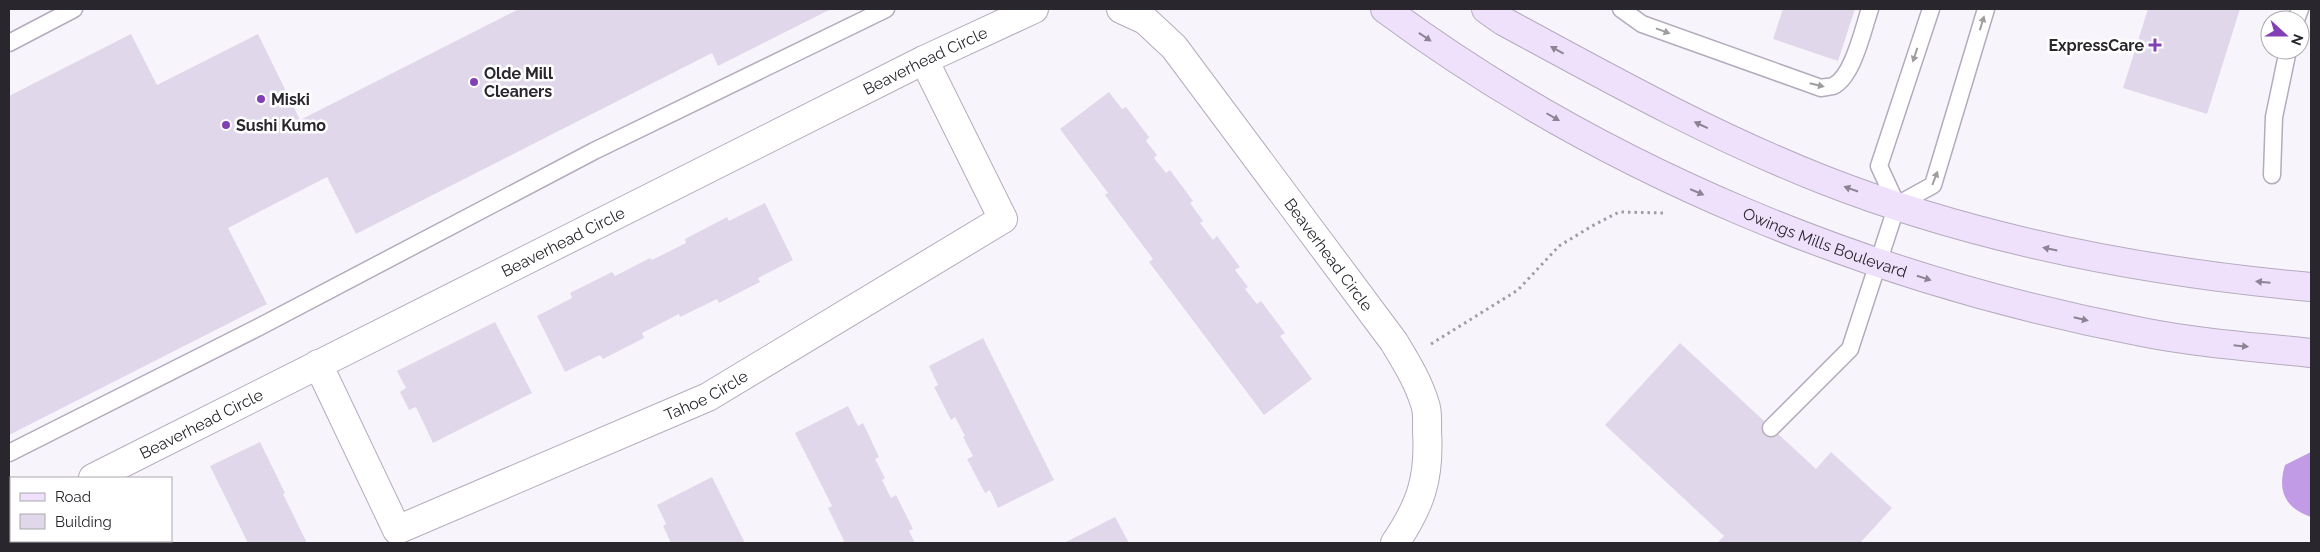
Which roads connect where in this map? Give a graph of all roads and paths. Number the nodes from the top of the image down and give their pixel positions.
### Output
1 (74, 9) edge
2 (886, 9) edge
3 (1034, 9) edge
4 (1121, 9) edge
5 (1384, 9) edge
6 (1486, 9) edge
7 (1621, 9) edge
8 (1870, 9) edge
9 (1930, 9) edge
10 (1986, 9) edge
11 (9, 42) edge
12 (924, 60) junction
13 (2286, 60) edge
14 (2272, 175) dead end
15 (1897, 206) junction
16 (1669, 213) dead end
17 (1878, 262) junction
18 (2311, 287) edge
19 (2311, 353) edge
20 (1405, 360) junction
21 (318, 364) junction
22 (1771, 428) dead end
23 (9, 453) edge
24 (95, 477) edge
25 (1395, 543) edge

1 - 11 lane
2 - 23 lane
3 - 12 street, Beaverhead Circle
4 - 20 street, Beaverhead Circle
5 -> 17 main road, Owings Mills Boulevard
15 -> 6 main road
7 -> 8 lane
9 -> 15 lane
15 -> 10 lane
12 - 21 street, Beaverhead Circle
12 - 21 street, Tahoe Circle
13 - 14 lane
15 - 17 lane
18 -> 15 main road
16 - 20 path
17 -> 19 main road, Owings Mills Boulevard
17 - 22 lane
20 - 25 street, Beaverhead Circle
21 - 24 street, Beaverhead Circle

